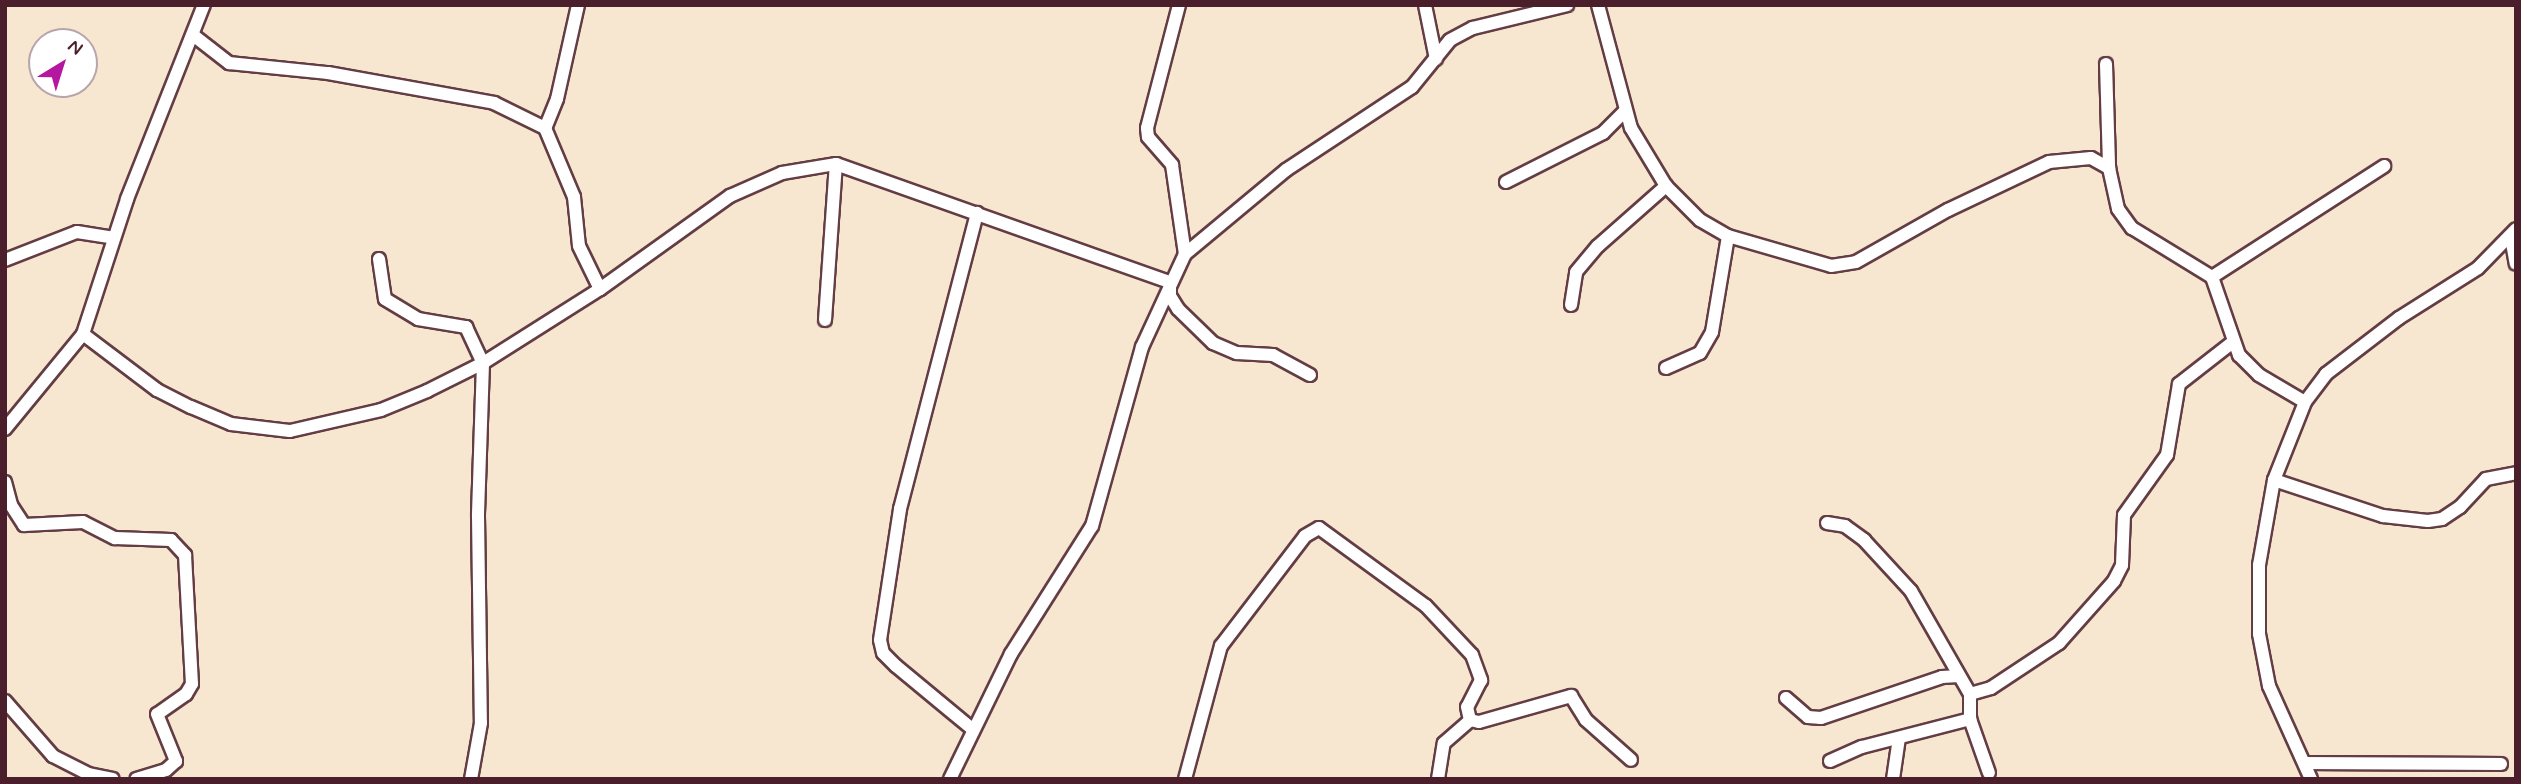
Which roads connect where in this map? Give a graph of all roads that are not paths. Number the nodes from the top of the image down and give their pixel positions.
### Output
1 (204, 5) edge
2 (578, 5) edge
3 (1179, 5) edge
4 (1425, 5) edge
5 (1567, 5) edge
6 (1598, 5) edge
7 (192, 36) junction
8 (1436, 59) junction
9 (2106, 64) dead end
10 (1624, 112) junction
11 (545, 128) junction
12 (836, 164) junction
13 (2384, 166) dead end
14 (2109, 168) junction
15 (1506, 181) dead end
16 (1667, 186) junction
17 (977, 213) junction
18 (2514, 233) edge
19 (1728, 236) junction
20 (113, 238) junction
21 (1185, 254) junction
22 (379, 259) dead end
23 (5, 260) edge
24 (2516, 264) edge
25 (2211, 277) junction
26 (1170, 282) junction
27 (600, 289) junction
28 (1571, 305) dead end
29 (825, 320) dead end
30 (83, 334) junction
31 (2233, 342) junction
32 (483, 363) junction
33 (1666, 368) dead end
34 (1310, 375) dead end
35 (2305, 402) junction
36 (5, 429) edge
37 (2516, 473) edge
38 (2274, 480) junction
39 (5, 482) edge
40 (1828, 523) dead end
41 (1959, 676) junction
42 (1970, 694) junction
43 (1786, 698) dead end
44 (5, 701) edge
45 (1970, 719) junction
46 (1469, 720) junction
47 (971, 729) junction
48 (1899, 738) junction
49 (1631, 760) dead end
50 (1830, 761) dead end
51 (2305, 763) junction
52 (2501, 764) dead end
53 (1989, 773) dead end
54 (954, 778) edge
55 (113, 779) edge
56 (136, 779) edge
57 (471, 779) edge
58 (1185, 779) edge
59 (1438, 779) edge
60 (1893, 779) edge
61 (2311, 779) edge

1 - 7 street
2 - 11 street
3 - 21 street
4 - 8 street
5 - 8 street
6 - 10 street
7 - 11 street
7 - 20 street
8 - 21 street
9 - 14 street
10 - 15 street
10 - 16 street
11 - 27 street
12 - 17 street
12 - 27 street
12 - 29 street
13 - 25 street
14 - 19 street
14 - 25 street
16 - 19 street
16 - 28 street
17 - 26 street
17 - 47 street
18 - 24 street
18 - 35 street
19 - 33 street
20 - 23 street
20 - 30 street
21 - 26 street
22 - 32 street
25 - 31 street
26 - 34 street
26 - 47 street
27 - 32 street
30 - 32 street
30 - 36 street
31 - 35 street
31 - 42 street
32 - 57 street
35 - 38 street
37 - 38 street
38 - 51 street
39 - 56 street
40 - 41 street
41 - 42 street
41 - 43 street
42 - 45 street
44 - 55 street
45 - 48 street
45 - 53 street
46 - 49 street
46 - 58 street
46 - 59 street
47 - 54 street
48 - 50 street
48 - 60 street
51 - 52 street
51 - 61 street

